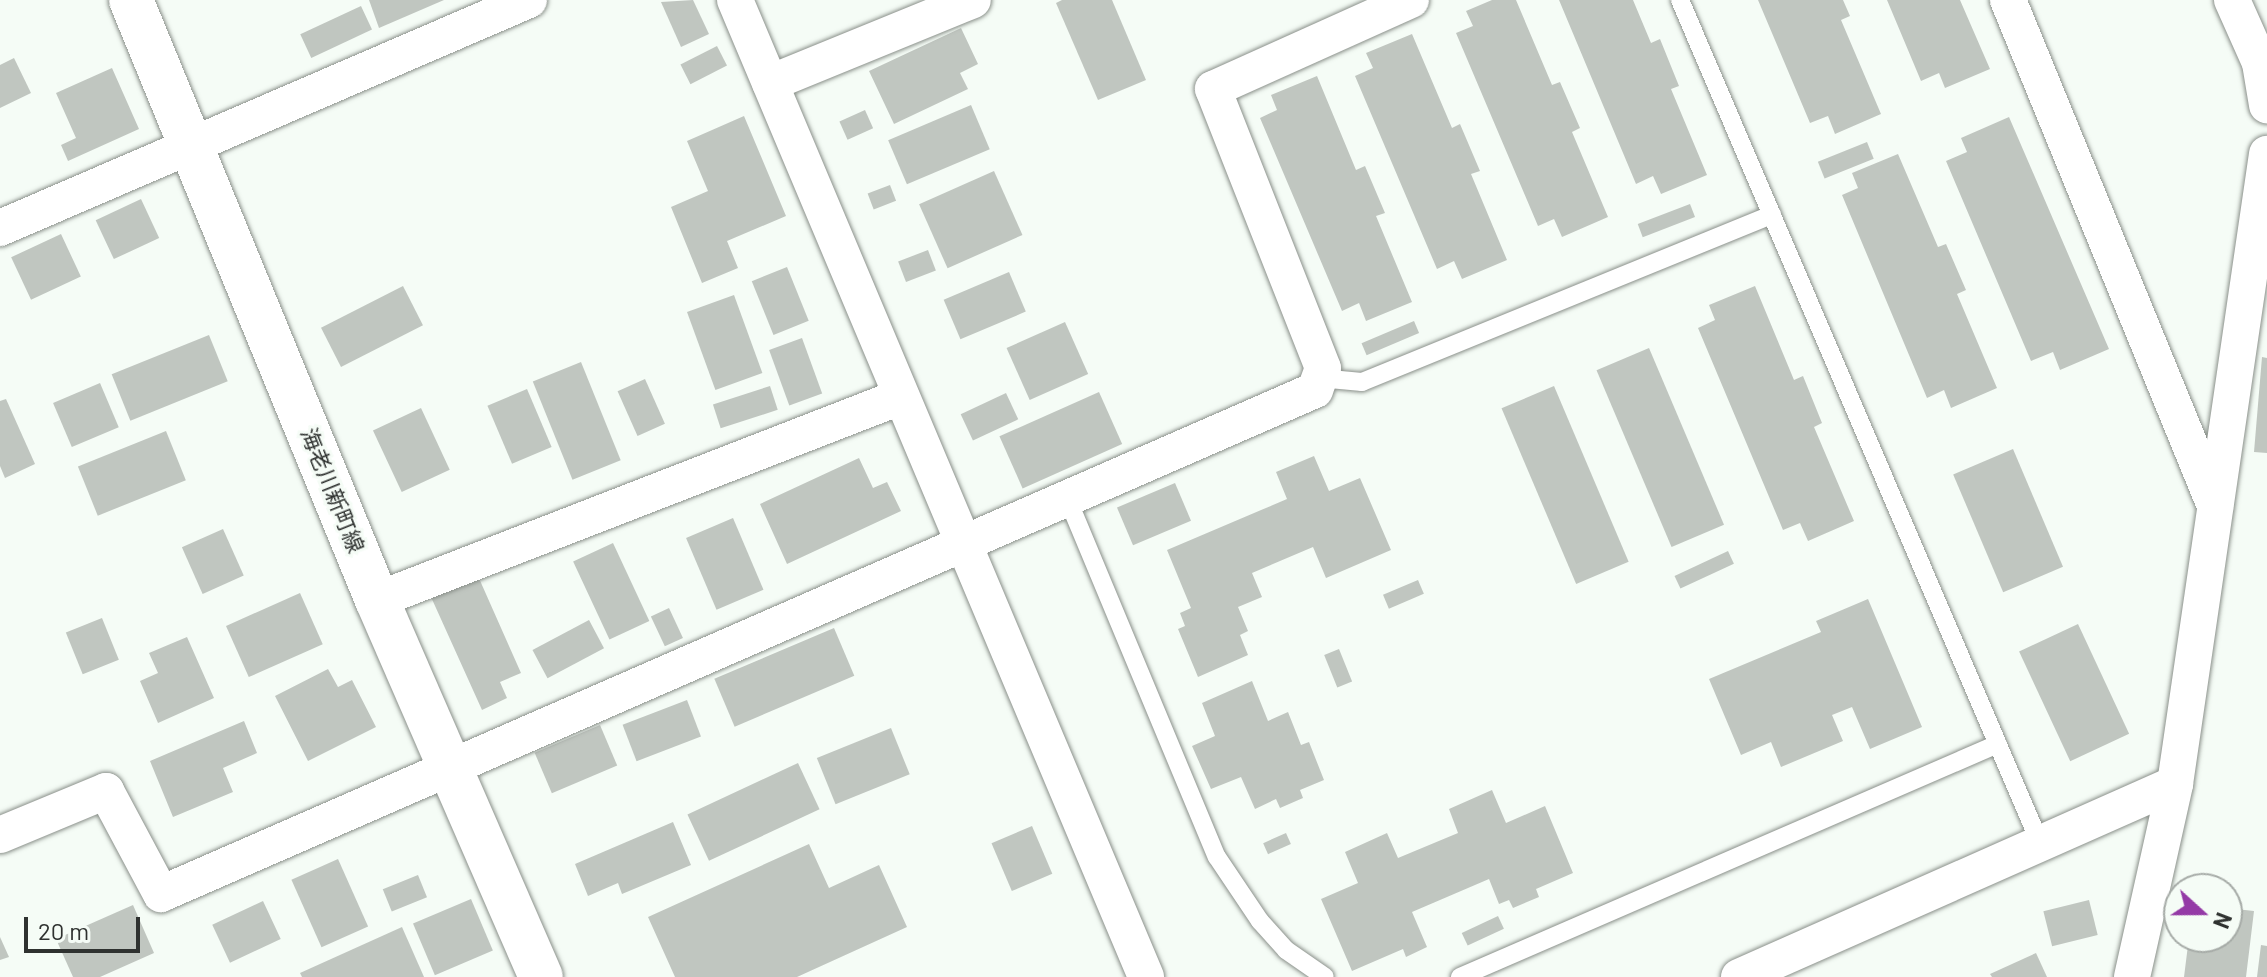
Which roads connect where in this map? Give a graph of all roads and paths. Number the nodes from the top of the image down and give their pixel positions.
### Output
1 (131, 0) edge
2 (529, 0) edge
3 (735, 0) edge
4 (973, 0) edge
5 (1411, 0) edge
6 (1680, 0) edge
7 (2008, 0) edge
8 (2232, 0) edge
9 (2263, 60) edge
10 (770, 83) junction
11 (2267, 105) edge
12 (195, 146) junction
13 (2267, 154) edge
14 (1772, 215) junction
15 (0, 228) edge
16 (1319, 378) junction
17 (900, 397) junction
18 (1066, 495) junction
19 (2215, 506) junction
20 (962, 544) junction
21 (377, 600) junction
22 (1998, 744) junction
23 (450, 770) junction
24 (2175, 784) junction
25 (0, 835) edge
26 (2040, 843) junction
27 (541, 977) edge
28 (1146, 977) edge
29 (1325, 977) edge
30 (1460, 977) edge
31 (1739, 977) edge
32 (2132, 977) edge

1 - 12 main road, 海老川新町線
2 - 12 street
3 - 10 street
4 - 10 street
5 - 16 street
6 - 14 lane
7 - 19 street
8 - 9 street
9 - 11 street
10 - 17 street
12 - 15 street
12 - 21 main road, 海老川新町線
13 - 19 street
14 - 16 lane
14 - 22 lane
16 - 18 street
17 - 20 street
17 - 21 street
18 - 20 street
18 - 29 lane
19 - 24 street
20 - 23 street
20 - 28 street
21 - 23 main road, 海老川新町線
22 - 26 lane
22 - 30 lane
23 - 25 street
23 - 27 main road, 海老川新町線
24 - 26 street
24 - 32 street
26 - 31 street

